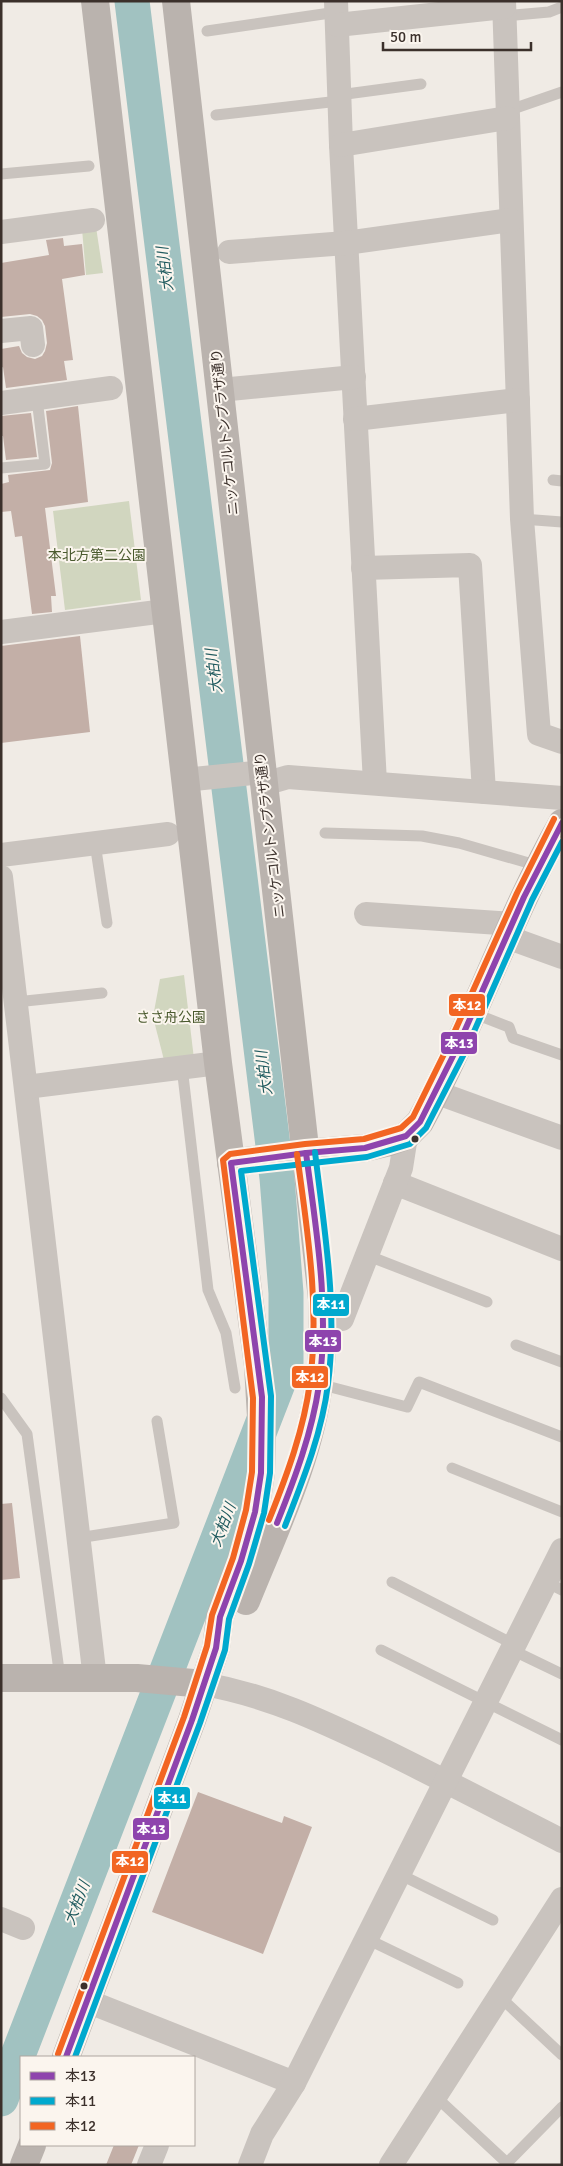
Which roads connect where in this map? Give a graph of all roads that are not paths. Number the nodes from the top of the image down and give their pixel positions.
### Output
1 (95, 1) edge
2 (176, 1) edge
3 (562, 7) edge
4 (504, 8) edge
5 (337, 13) edge
6 (207, 31) dead end
7 (420, 84) dead end
8 (562, 92) edge
9 (339, 98) junction
10 (216, 115) dead end
11 (508, 115) junction
12 (341, 145) junction
13 (89, 166) dead end
14 (1, 174) edge
15 (93, 220) dead end
16 (511, 220) junction
17 (1, 232) edge
18 (346, 243) junction
19 (228, 252) dead end
20 (1, 331) edge
21 (33, 345) dead end
22 (354, 377) junction
23 (111, 388) dead end
24 (220, 390) junction
25 (38, 400) junction
26 (518, 400) junction
27 (1, 403) edge
28 (356, 419) junction
29 (1, 468) edge
30 (522, 519) junction
31 (562, 522) edge
32 (363, 568) junction
33 (165, 611) junction
34 (1, 632) edge
35 (562, 742) edge
36 (263, 778) junction
37 (184, 780) junction
38 (375, 783) junction
39 (484, 792) junction
40 (562, 798) edge
41 (562, 822) edge
42 (325, 833) dead end
43 (168, 834) dead end
44 (95, 843) junction
45 (1, 855) edge
46 (548, 860) edge
47 (1, 877) edge
48 (366, 914) dead end
49 (107, 924) dead end
50 (510, 931) junction
51 (562, 957) edge
52 (102, 993) dead end
53 (16, 1002) junction
54 (473, 1013) junction
55 (562, 1055) edge
56 (218, 1063) junction
57 (182, 1067) junction
58 (26, 1087) junction
59 (435, 1092) junction
60 (406, 1136) junction
61 (562, 1138) edge
62 (298, 1154) junction
63 (238, 1162) junction
64 (395, 1183) junction
65 (562, 1249) edge
66 (366, 1256) junction
67 (487, 1302) dead end
68 (342, 1319) dead end
69 (516, 1345) dead end
70 (562, 1362) edge
71 (319, 1384) junction
72 (235, 1388) dead end
73 (1, 1398) edge
74 (157, 1421) dead end
75 (562, 1437) edge
76 (452, 1468) dead end
77 (562, 1512) edge
78 (78, 1538) junction
79 (562, 1550) edge
80 (392, 1582) dead end
81 (554, 1586) edge
82 (514, 1647) junction
83 (216, 1648) junction
84 (381, 1650) dead end
85 (562, 1674) edge
86 (1, 1678) edge
87 (60, 1678) junction
88 (95, 1679) junction
89 (192, 1682) junction
90 (486, 1702) junction
91 (562, 1740) edge
92 (446, 1781) junction
93 (562, 1841) edge
94 (399, 1874) junction
95 (562, 1898) edge
96 (1, 1919) edge
97 (493, 1920) dead end
98 (23, 1928) dead end
99 (367, 1939) junction
100 (458, 1983) dead end
101 (499, 1996) junction
102 (87, 2001) junction
103 (194, 2051) edge
104 (562, 2055) edge
105 (66, 2056) edge
106 (294, 2083) junction
107 (435, 2096) junction
108 (562, 2107) edge
109 (32, 2146) edge
110 (157, 2146) edge
111 (24, 2165) edge
112 (149, 2165) edge
113 (250, 2165) edge
114 (391, 2165) edge

1 - 33 street, ニッケコルトンプラザ通り
2 - 24 street, ニッケコルトンプラザ通り
3 - 4 lane
4 - 5 street
4 - 11 street
5 - 6 lane
5 - 9 street
7 - 9 lane
8 - 11 lane
9 - 10 lane
9 - 12 street
11 - 12 street
11 - 16 street
12 - 18 street
13 - 14 lane
15 - 17 street
16 - 18 street
16 - 26 street
18 - 19 street
18 - 22 street
20 - 21 street
22 - 24 street
22 - 28 street
23 - 25 street
24 - 36 street, ニッケコルトンプラザ通り
25 - 27 street
25 - 29 lane
26 - 28 street
26 - 30 street
28 - 32 street
30 - 31 lane
30 - 35 street
32 - 38 street
32 - 39 street
33 - 34 street
33 - 37 street, ニッケコルトンプラザ通り
36 - 37 street
36 - 38 street
36 - 62 street, ニッケコルトンプラザ通り
37 - 56 street, ニッケコルトンプラザ通り
38 - 39 street
39 - 40 street
41 - 46 street
42 - 46 lane
43 - 44 street
44 - 45 street
44 - 49 lane
46 - 50 street
47 - 53 street
48 - 50 street
50 - 51 street
50 - 54 street
52 - 53 lane
53 - 58 street
54 - 55 lane
54 - 59 street
56 - 57 street
56 - 63 street, ニッケコルトンプラザ通り
57 - 58 street
57 - 72 lane
58 - 78 street
59 - 60 street
59 - 61 street
60 - 62 street
60 - 64 street
62 - 63 street
62 - 71 street, ニッケコルトンプラザ通り
63 - 83 street, ニッケコルトンプラザ通り
64 - 65 street
64 - 66 street
66 - 67 lane
66 - 68 street
69 - 70 lane
71 - 75 lane
71 - 83 street, ニッケコルトンプラザ通り
73 - 87 lane
74 - 78 lane
76 - 77 lane
78 - 88 street
79 - 81 street
80 - 82 lane
81 - 82 street
82 - 85 lane
82 - 90 street
83 - 89 street, ニッケコルトンプラザ通り
84 - 90 lane
86 - 87 street
87 - 88 street
88 - 89 street
89 - 92 street
89 - 102 street, ニッケコルトンプラザ通り
90 - 91 lane
90 - 92 street
92 - 93 street
92 - 94 street
94 - 97 lane
94 - 99 street
95 - 101 street
96 - 98 street
99 - 100 lane
99 - 106 street
101 - 104 lane
101 - 107 street
102 - 103 street
102 - 105 street, ニッケコルトンプラザ通り
103 - 106 street
106 - 113 street
107 - 108 lane
107 - 114 street
109 - 111 street
110 - 112 street

